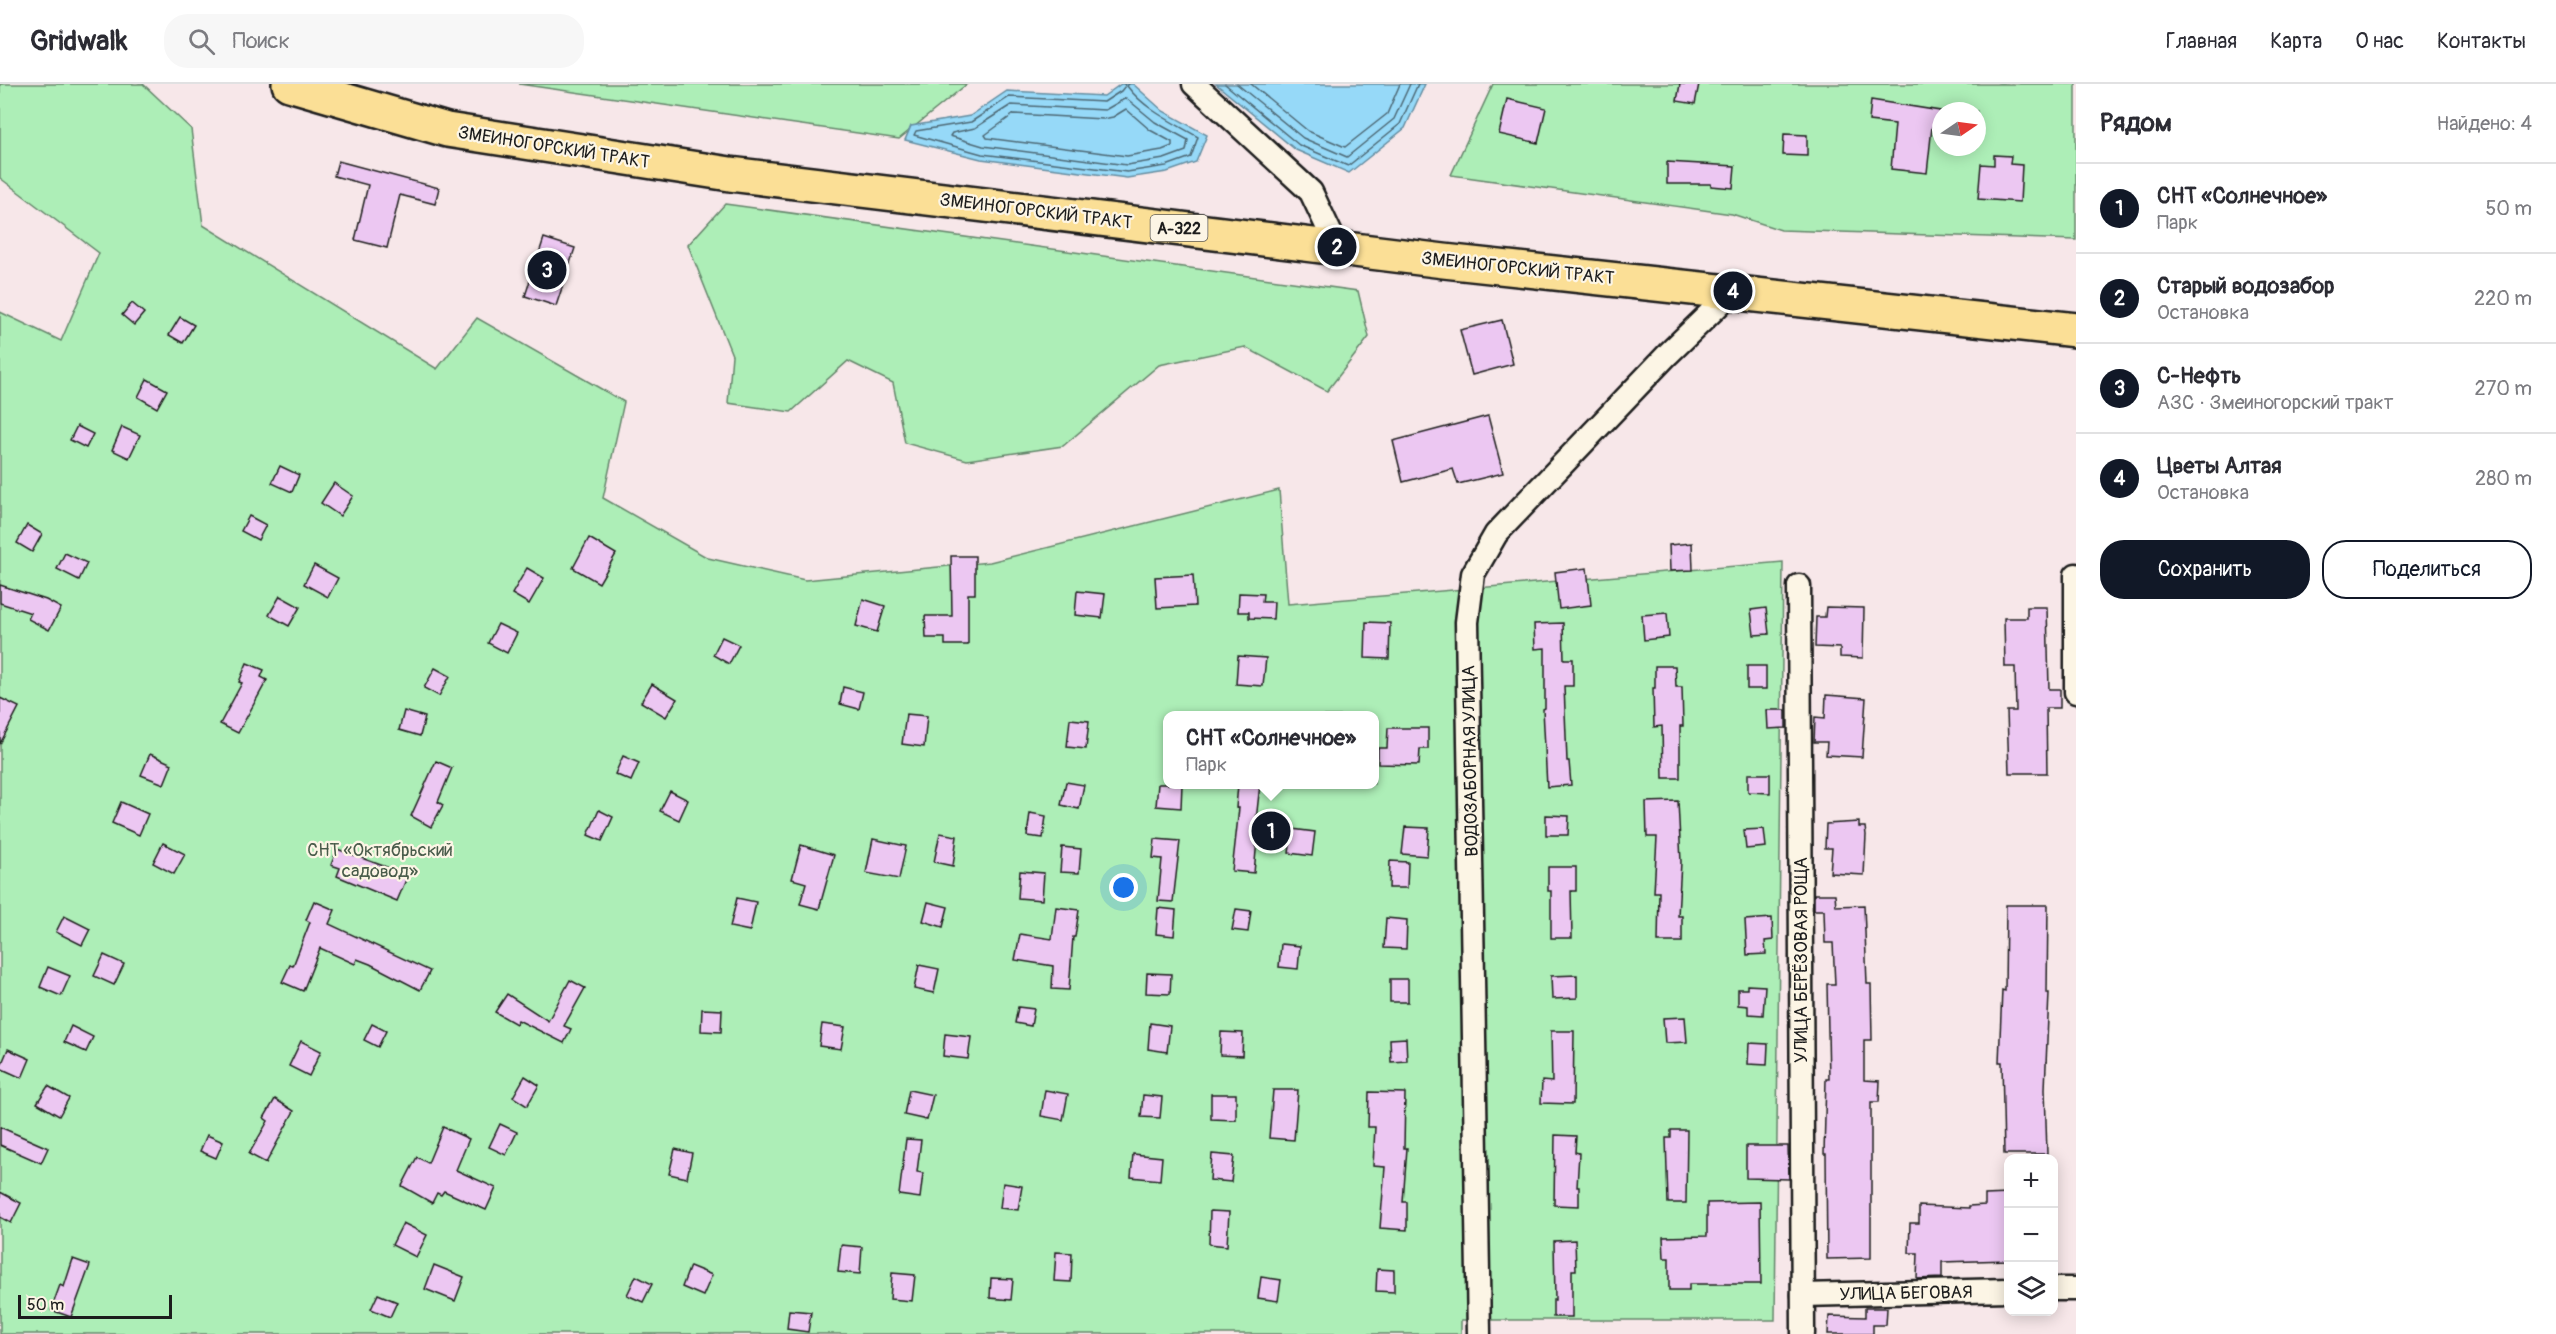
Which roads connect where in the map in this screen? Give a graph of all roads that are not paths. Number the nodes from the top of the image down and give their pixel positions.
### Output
1 (289, 84) edge
2 (1194, 84) edge
3 (1336, 247) junction
4 (1733, 291) junction
5 (2076, 330) edge
6 (2076, 575) edge
7 (1799, 586) dead end
8 (2076, 693) edge
9 (2058, 1289) edge
10 (2076, 1289) edge
11 (2004, 1290) edge
12 (1803, 1295) junction
13 (1479, 1334) edge
14 (1803, 1334) edge

1 - 3 highway, ЗМЕИНОГОРСКИЙ ТРАКТ / А-322
2 - 3 street
3 - 4 highway, ЗМЕИНОГОРСКИЙ ТРАКТ / А-322
4 - 5 highway, ЗМЕИНОГОРСКИЙ ТРАКТ / А-322
4 - 13 street, ВОДОЗАБОРНАЯ УЛИЦА
6 - 8 street
7 - 12 street, УЛИЦА БЕРЁЗОВАЯ РОЩА
9 - 10 street
11 - 12 street, УЛИЦА БЕГОВАЯ
12 - 14 street, УЛИЦА БЕРЁЗОВАЯ РОЩА

